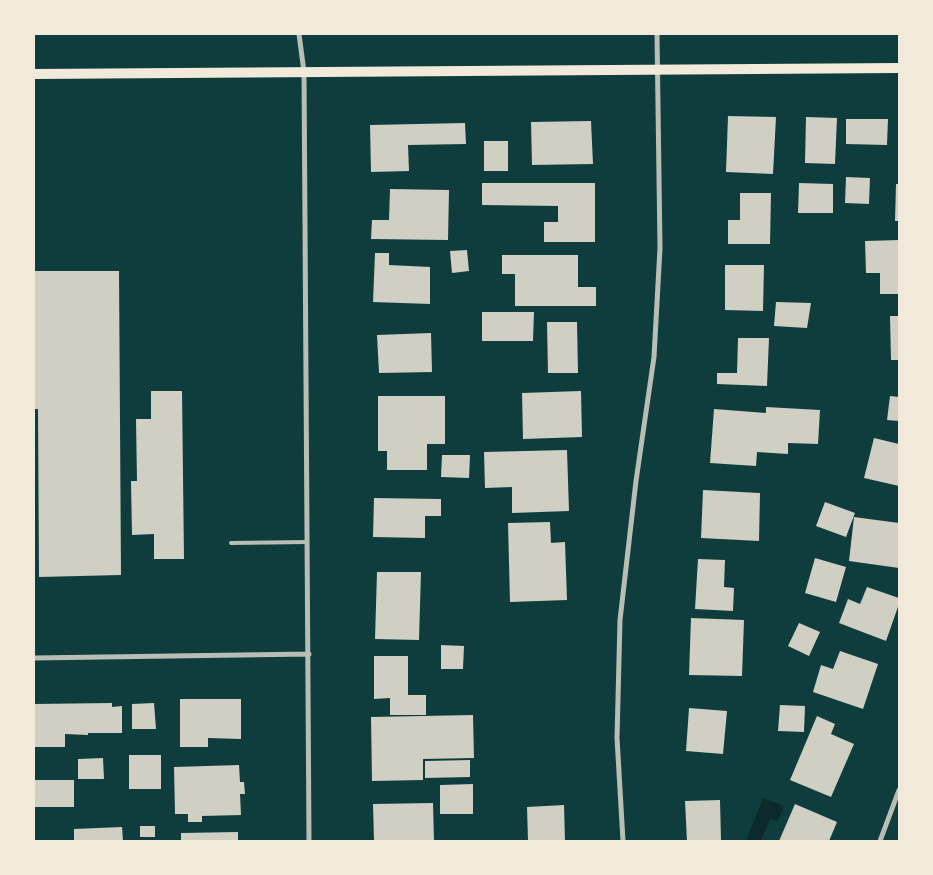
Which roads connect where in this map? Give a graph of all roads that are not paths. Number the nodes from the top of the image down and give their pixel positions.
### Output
1 (299, 34) edge
2 (657, 34) edge
3 (899, 68) edge
4 (657, 70) junction
5 (304, 72) junction
6 (34, 74) edge
7 (307, 542) junction
8 (231, 543) dead end
9 (309, 654) junction
10 (34, 658) edge
11 (899, 790) edge
12 (309, 841) edge
13 (623, 841) edge
14 (880, 841) edge

1 - 5 street
2 - 4 street
3 - 4 main road
4 - 5 main road
4 - 13 street
5 - 6 main road
5 - 7 street
7 - 8 lane
7 - 9 street
9 - 10 street
9 - 12 street
11 - 14 street

